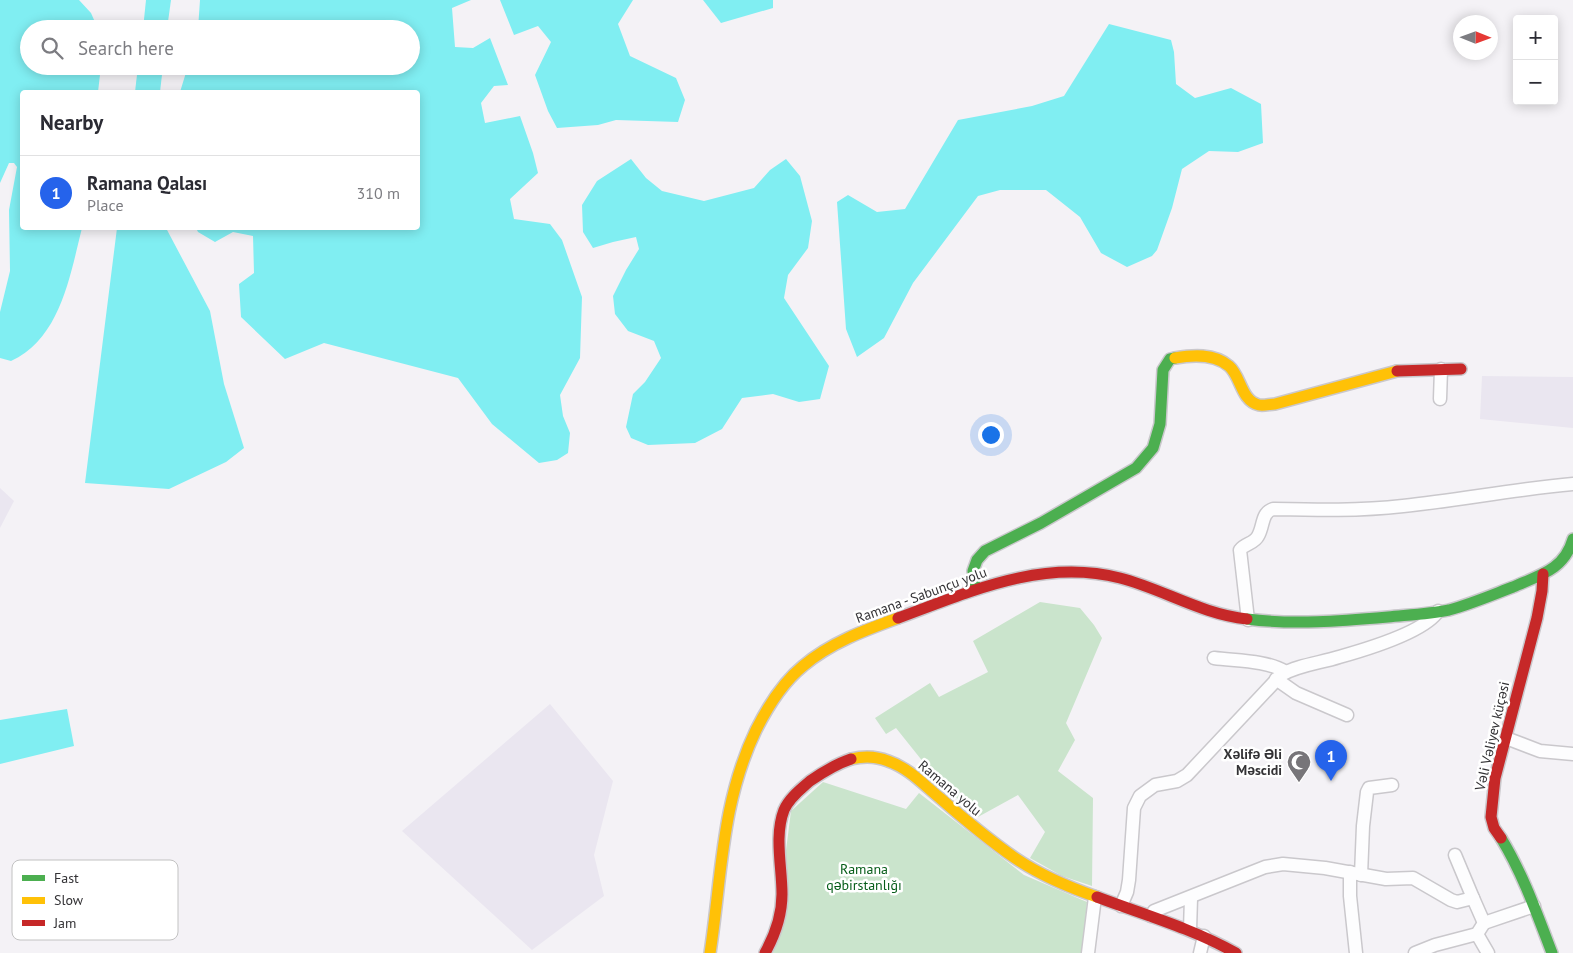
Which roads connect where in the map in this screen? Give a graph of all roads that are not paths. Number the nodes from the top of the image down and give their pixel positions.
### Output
1 (1441, 369) junction
2 (1461, 369) dead end
3 (1440, 400) dead end
4 (1573, 484) edge
5 (1573, 539) edge
6 (1569, 560) edge
7 (1543, 574) junction
8 (976, 588) junction
9 (1438, 611) junction
10 (1248, 620) junction
11 (1214, 658) dead end
12 (1281, 676) junction
13 (1347, 715) dead end
14 (1506, 738) junction
15 (1573, 754) edge
16 (1392, 785) dead end
17 (1454, 855) dead end
18 (1355, 874) junction
19 (1095, 897) junction
20 (1191, 898) junction
21 (1473, 898) junction
22 (1121, 906) junction
23 (1534, 906) junction
24 (1151, 916) junction
25 (1481, 929) junction
26 (1190, 930) junction
27 (1204, 936) junction
28 (710, 953) edge
29 (765, 953) edge
30 (1088, 953) edge
31 (1200, 953) edge
32 (1236, 953) edge
33 (1356, 953) edge
34 (1415, 953) edge
35 (1488, 953) edge
36 (1552, 953) edge

1 - 2 street
1 - 3 street
1 - 8 street
4 - 10 street
5 - 6 street, Ramana - Sabunçu yolu
6 - 7 street, Ramana - Sabunçu yolu
7 - 9 street, Ramana - Sabunçu yolu
7 - 14 street, Vəli Vəliyev küçəsi
8 - 10 street, Ramana - Sabunçu yolu
8 - 28 street, Ramana - Sabunçu yolu
9 - 10 street, Ramana - Sabunçu yolu
9 - 12 street
11 - 12 street
12 - 13 street
12 - 22 street
14 - 15 street
14 - 23 street, Vəli Vəliyev küçəsi
16 - 18 street
17 - 21 street
18 - 20 street
18 - 21 street
18 - 33 street
19 - 22 street, Ramana yolu
19 - 29 street, Ramana yolu
19 - 30 street
20 - 24 street
20 - 26 street
21 - 25 street
22 - 24 street, Ramana yolu
23 - 25 street
23 - 36 street, Vəli Vəliyev küçəsi
24 - 26 street, Ramana yolu
25 - 34 street
25 - 35 street
26 - 27 street, Ramana yolu
27 - 31 street
27 - 32 street, Ramana yolu

